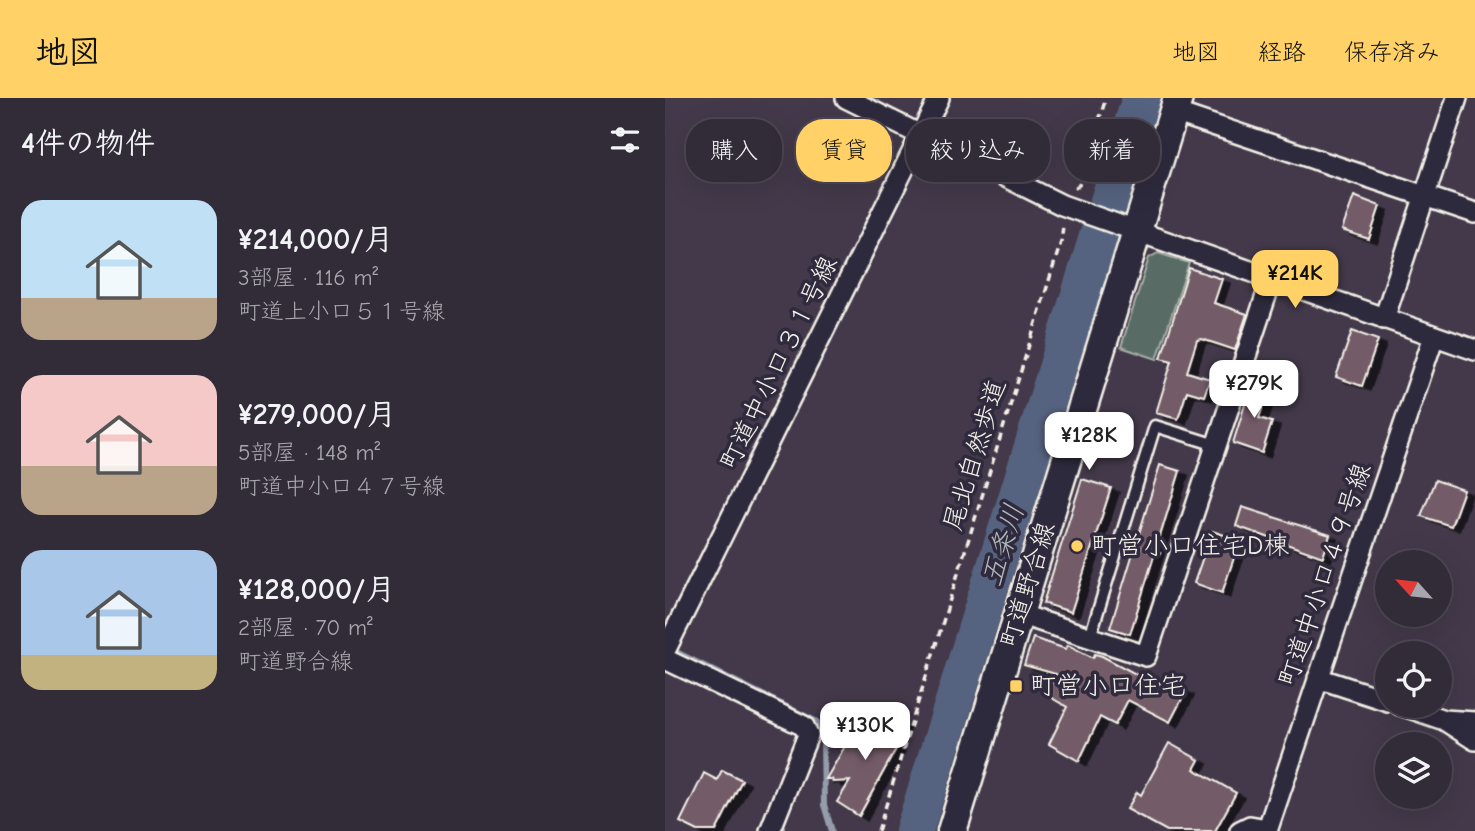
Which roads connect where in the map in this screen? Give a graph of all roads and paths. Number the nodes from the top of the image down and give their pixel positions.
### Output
1 (846, 98) edge
2 (939, 98) edge
3 (1106, 98) edge
4 (1457, 98) edge
5 (1176, 105) edge
6 (929, 119) edge
7 (906, 128) edge
8 (906, 165) edge
9 (1016, 182) edge
10 (1423, 196) junction
11 (1067, 207) junction
12 (1475, 213) edge
13 (1133, 229) junction
14 (1271, 281) junction
15 (1384, 319) junction
16 (1434, 336) junction
17 (1475, 350) edge
18 (1216, 445) junction
19 (1119, 541) junction
20 (1179, 559) junction
21 (1019, 614) junction
22 (1090, 637) junction
23 (665, 651) edge
24 (665, 659) edge
25 (1318, 678) junction
26 (1375, 697) edge
27 (1438, 718) edge
28 (1444, 720) junction
29 (1475, 722) edge
30 (1475, 740) edge
31 (1267, 830) edge
32 (770, 831) edge
33 (878, 831) edge
34 (952, 831) edge
35 (1240, 831) edge

1 - 7 street
2 - 6 street, 町道中小口３１号線
3 - 11 path
4 - 10 street
5 - 10 street
5 - 13 street, 町道野合線
8 - 23 street, 町道中小口３１号線
9 - 11 street
10 - 12 street
10 - 15 street
11 - 13 street
11 - 33 path, 尾北自然歩道
13 - 14 street
13 - 21 street, 町道野合線
14 - 15 street
14 - 18 street
15 - 16 street
16 - 17 street
16 - 25 street, 町道中小口４９号線
18 - 19 lane
18 - 20 street
19 - 20 path
19 - 22 lane
20 - 22 street
21 - 22 street
21 - 34 street, 町道野合線
24 - 32 street
25 - 26 street
25 - 31 street, 町道中小口４９号線
27 - 28 street
28 - 29 street
28 - 30 street
31 - 35 street

